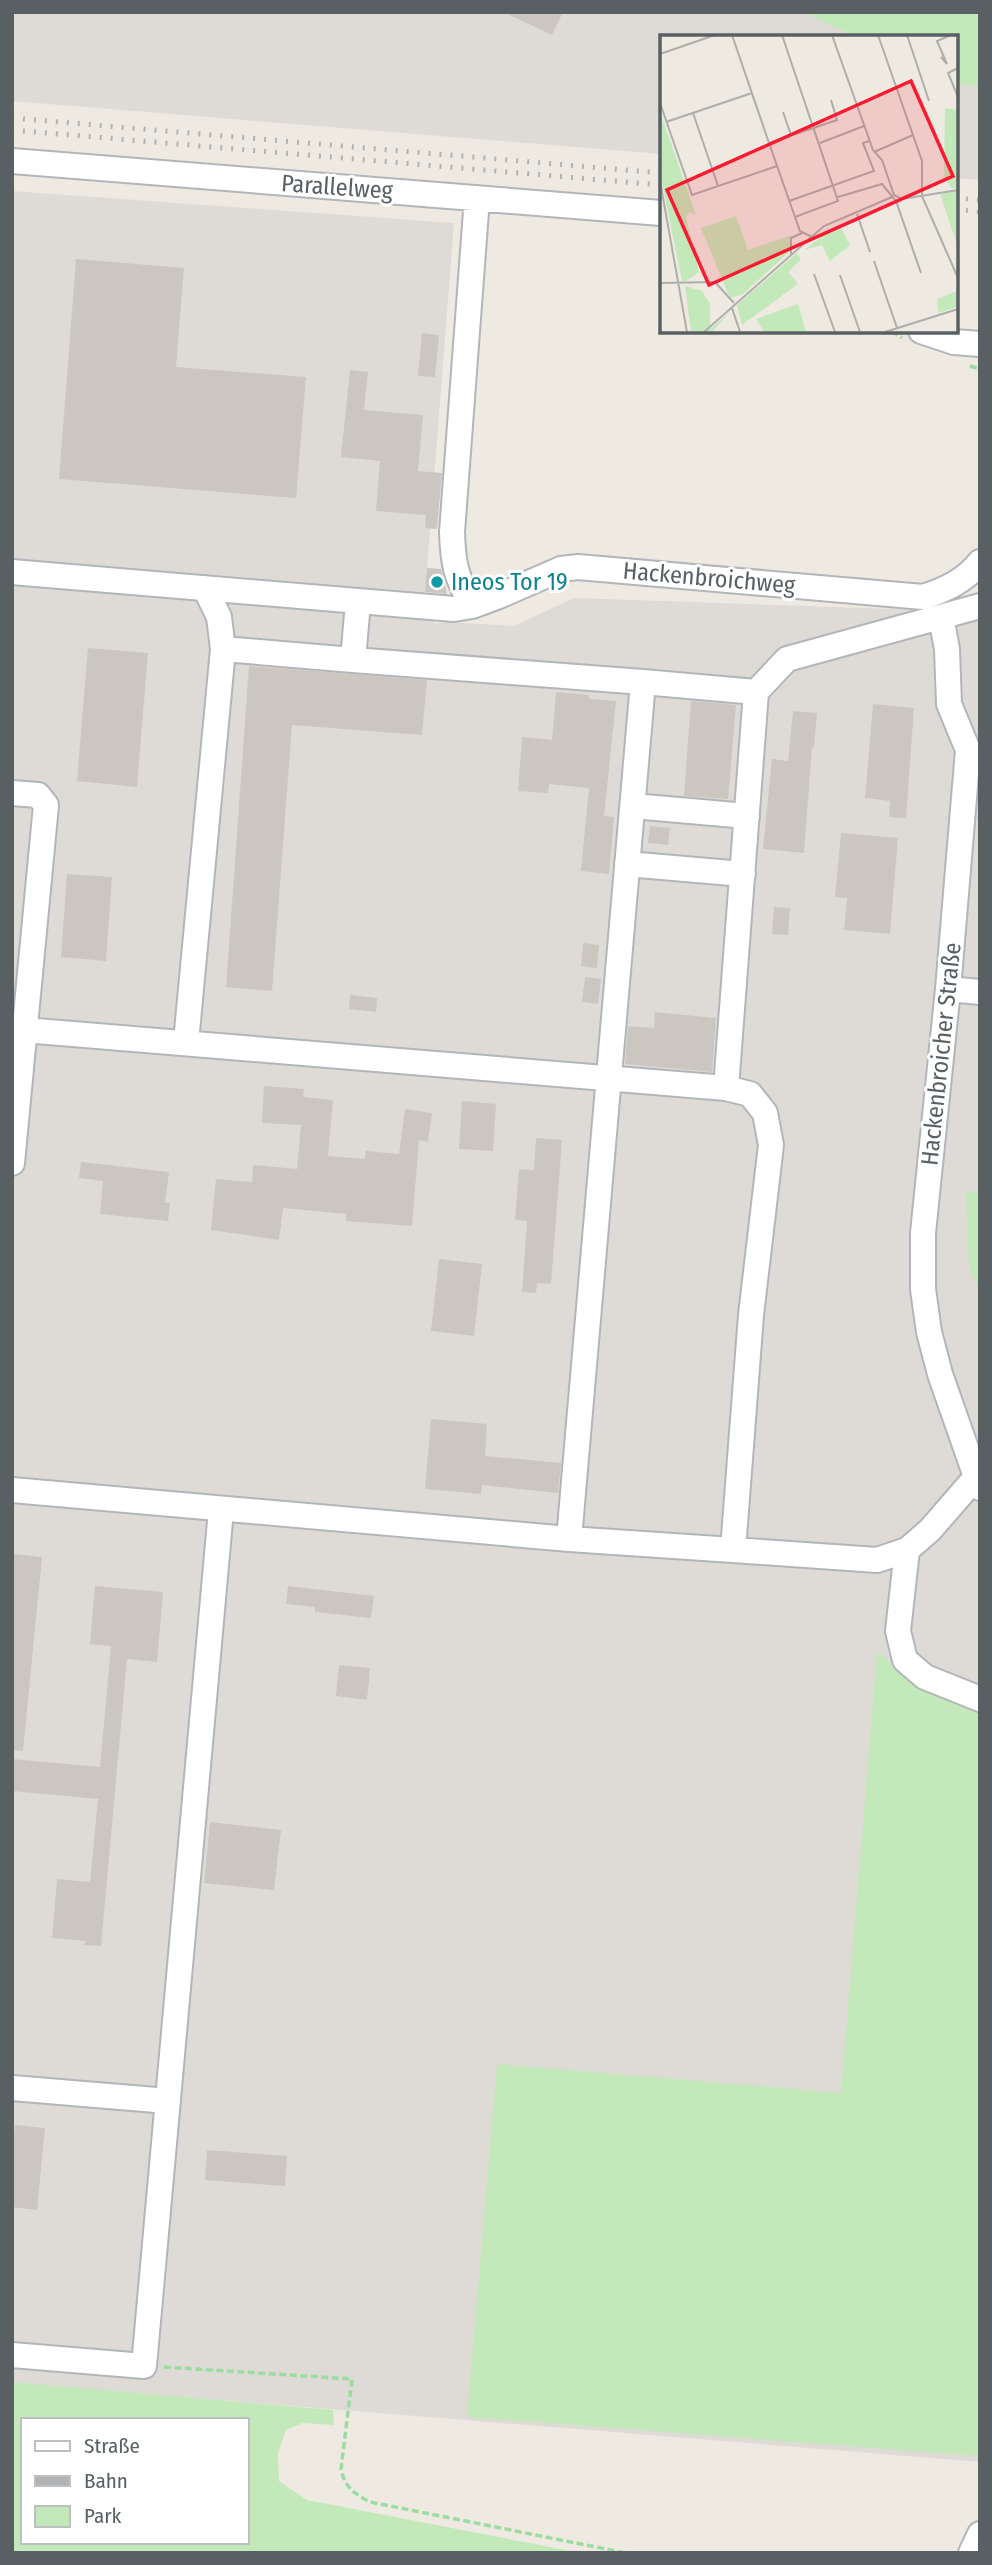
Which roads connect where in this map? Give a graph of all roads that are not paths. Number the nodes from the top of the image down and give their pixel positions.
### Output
1 (12, 161) edge
2 (477, 198) junction
3 (660, 213) edge
4 (923, 332) edge
5 (980, 344) edge
6 (980, 562) edge
7 (12, 572) edge
8 (205, 588) junction
9 (358, 602) junction
10 (472, 606) junction
11 (980, 606) edge
12 (941, 617) junction
13 (223, 649) junction
14 (354, 660) junction
15 (643, 682) junction
16 (755, 692) junction
17 (12, 793) edge
18 (633, 806) junction
19 (747, 816) junction
20 (626, 864) junction
21 (743, 874) junction
22 (948, 989) junction
23 (980, 992) edge
24 (19, 1029) edge
25 (186, 1042) junction
26 (607, 1078) junction
27 (726, 1088) junction
28 (12, 1163) edge
29 (978, 1482) edge
30 (12, 1490) edge
31 (221, 1510) junction
32 (569, 1539) junction
33 (733, 1550) junction
34 (906, 1550) junction
35 (980, 1699) edge
36 (12, 2088) edge
37 (168, 2101) junction
38 (12, 2355) edge
39 (980, 2533) edge
40 (971, 2553) edge

1 - 2 street, Parallelweg
2 - 3 street, Parallelweg
2 - 10 street
4 - 5 street
6 - 10 street, Hackenbroichweg
7 - 8 street, Hackenbroichweg
8 - 9 street, Hackenbroichweg
8 - 13 street
9 - 10 street, Hackenbroichweg
9 - 14 street
11 - 12 street
12 - 16 street
12 - 22 street, Hackenbroicher Straße
13 - 14 street
13 - 25 street
14 - 15 street
15 - 16 street
15 - 18 street
16 - 19 street
17 - 24 street
18 - 19 street
18 - 20 street
19 - 21 street
20 - 21 street
20 - 26 street
21 - 27 street
22 - 23 street
22 - 29 street, Hackenbroicher Straße
24 - 25 street
24 - 28 street
25 - 26 street
26 - 27 street
26 - 32 street
27 - 33 street
29 - 34 street
30 - 31 street
31 - 32 street
31 - 37 street
32 - 33 street
33 - 34 street
34 - 35 street
36 - 37 street
37 - 38 street
39 - 40 street

